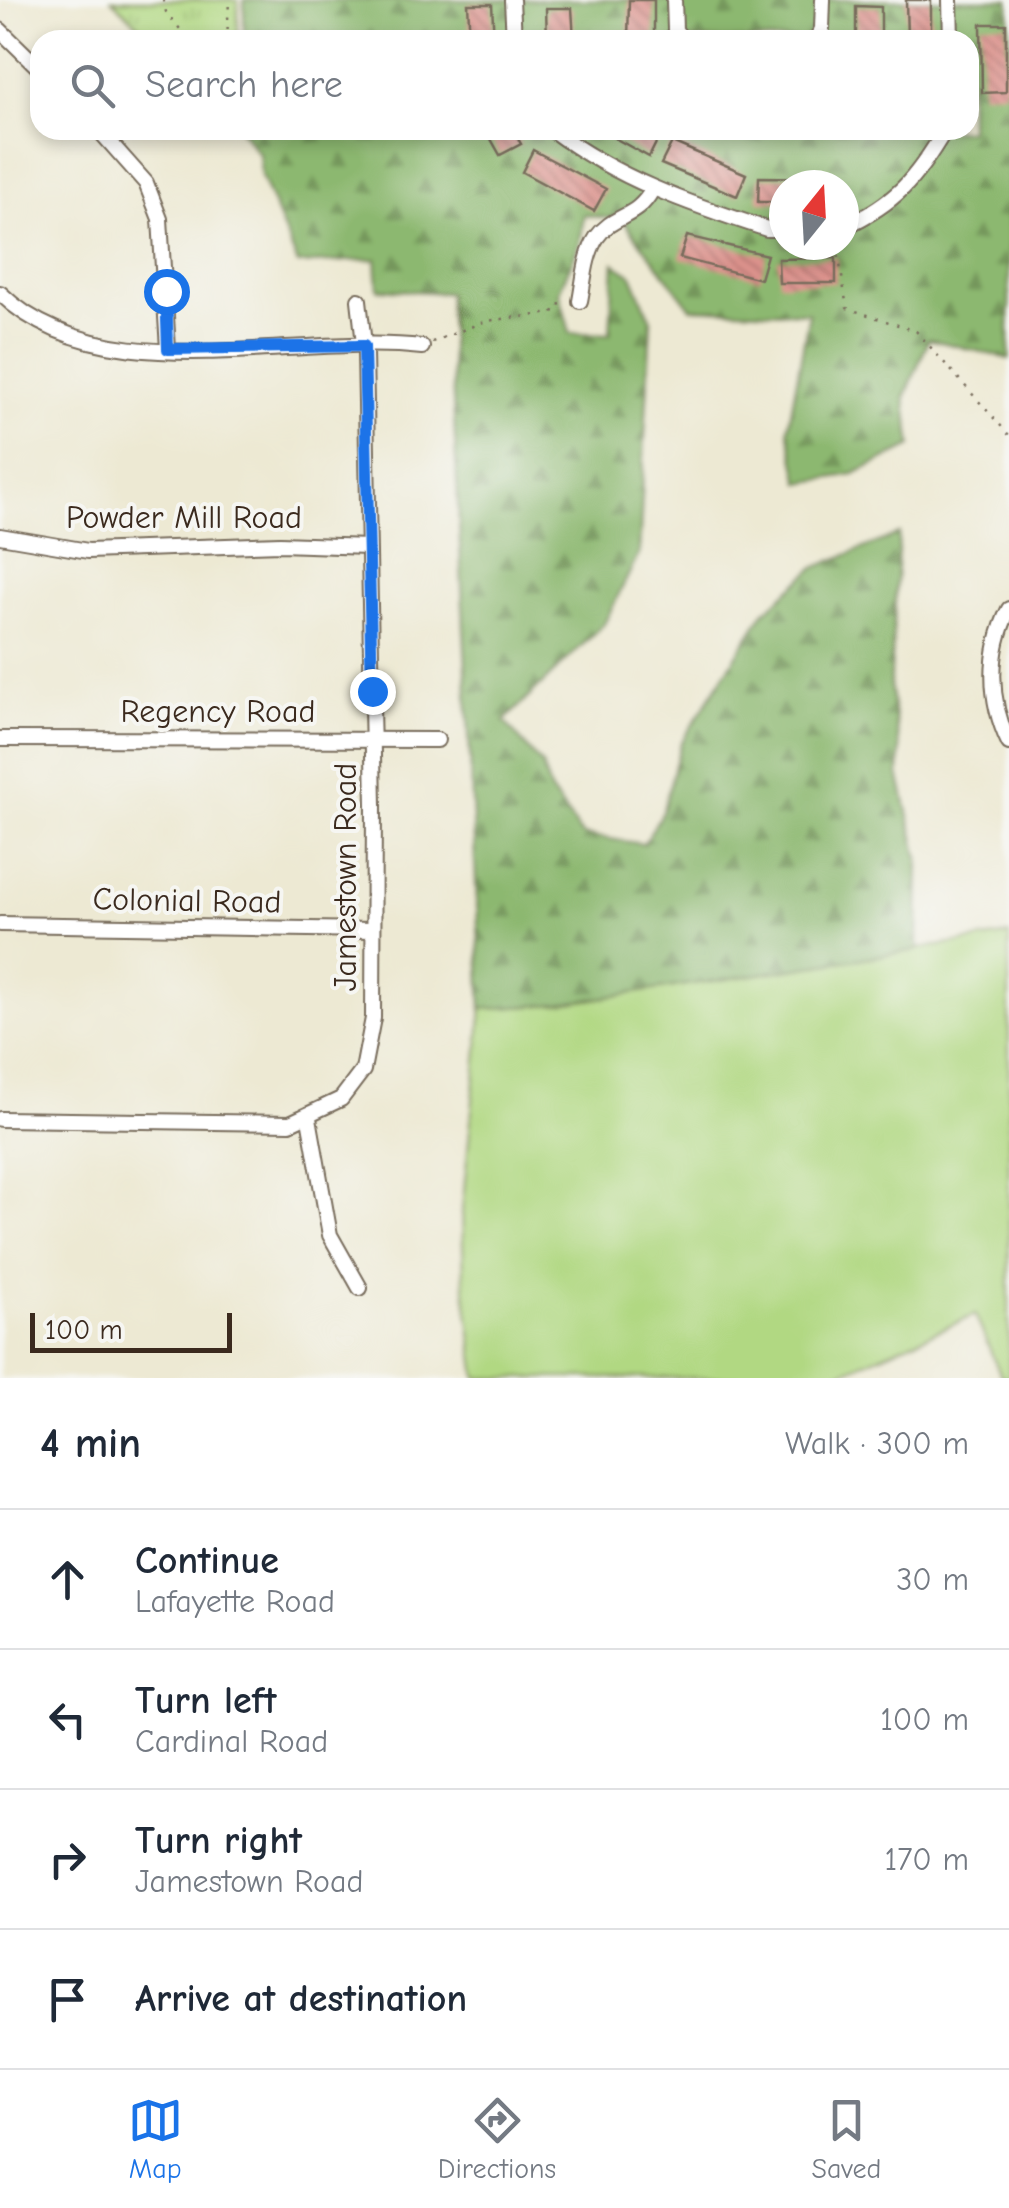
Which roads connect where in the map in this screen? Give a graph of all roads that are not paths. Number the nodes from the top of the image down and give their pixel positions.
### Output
1 (512, 0) edge
2 (674, 0) edge
3 (824, 0) edge
4 (950, 0) edge
5 (0, 30) edge
6 (514, 30) edge
7 (675, 30) edge
8 (821, 30) edge
9 (950, 30) edge
10 (30, 59) edge
11 (108, 140) edge
12 (565, 140) edge
13 (939, 140) edge
14 (652, 190) junction
15 (859, 220) edge
16 (769, 229) edge
17 (0, 293) edge
18 (359, 300) dead end
19 (580, 302) road end
20 (364, 346) junction
21 (422, 347) road end
22 (168, 349) junction
23 (0, 536) edge
24 (368, 547) junction
25 (1009, 609) edge
26 (0, 739) edge
27 (372, 739) junction
28 (436, 740) dead end
29 (1009, 742) edge
30 (0, 924) edge
31 (373, 930) junction
32 (310, 1118) junction
33 (0, 1119) edge
34 (360, 1288) dead end

1 - 6 street
2 - 7 street
3 - 8 street
4 - 9 street
5 - 10 street
11 - 22 street
12 - 14 street
13 - 15 street
14 - 16 street
14 - 19 street
17 - 22 street
18 - 20 street, Jamestown Road
20 - 21 street
20 - 22 street
20 - 24 street, Jamestown Road
23 - 24 street, Powder Mill Road
24 - 27 street, Jamestown Road
25 - 29 street
26 - 27 street, Regency Road
27 - 28 street, Regency Road
27 - 31 street, Jamestown Road
30 - 31 street, Colonial Road
31 - 32 street, Jamestown Road
32 - 33 street
32 - 34 street

